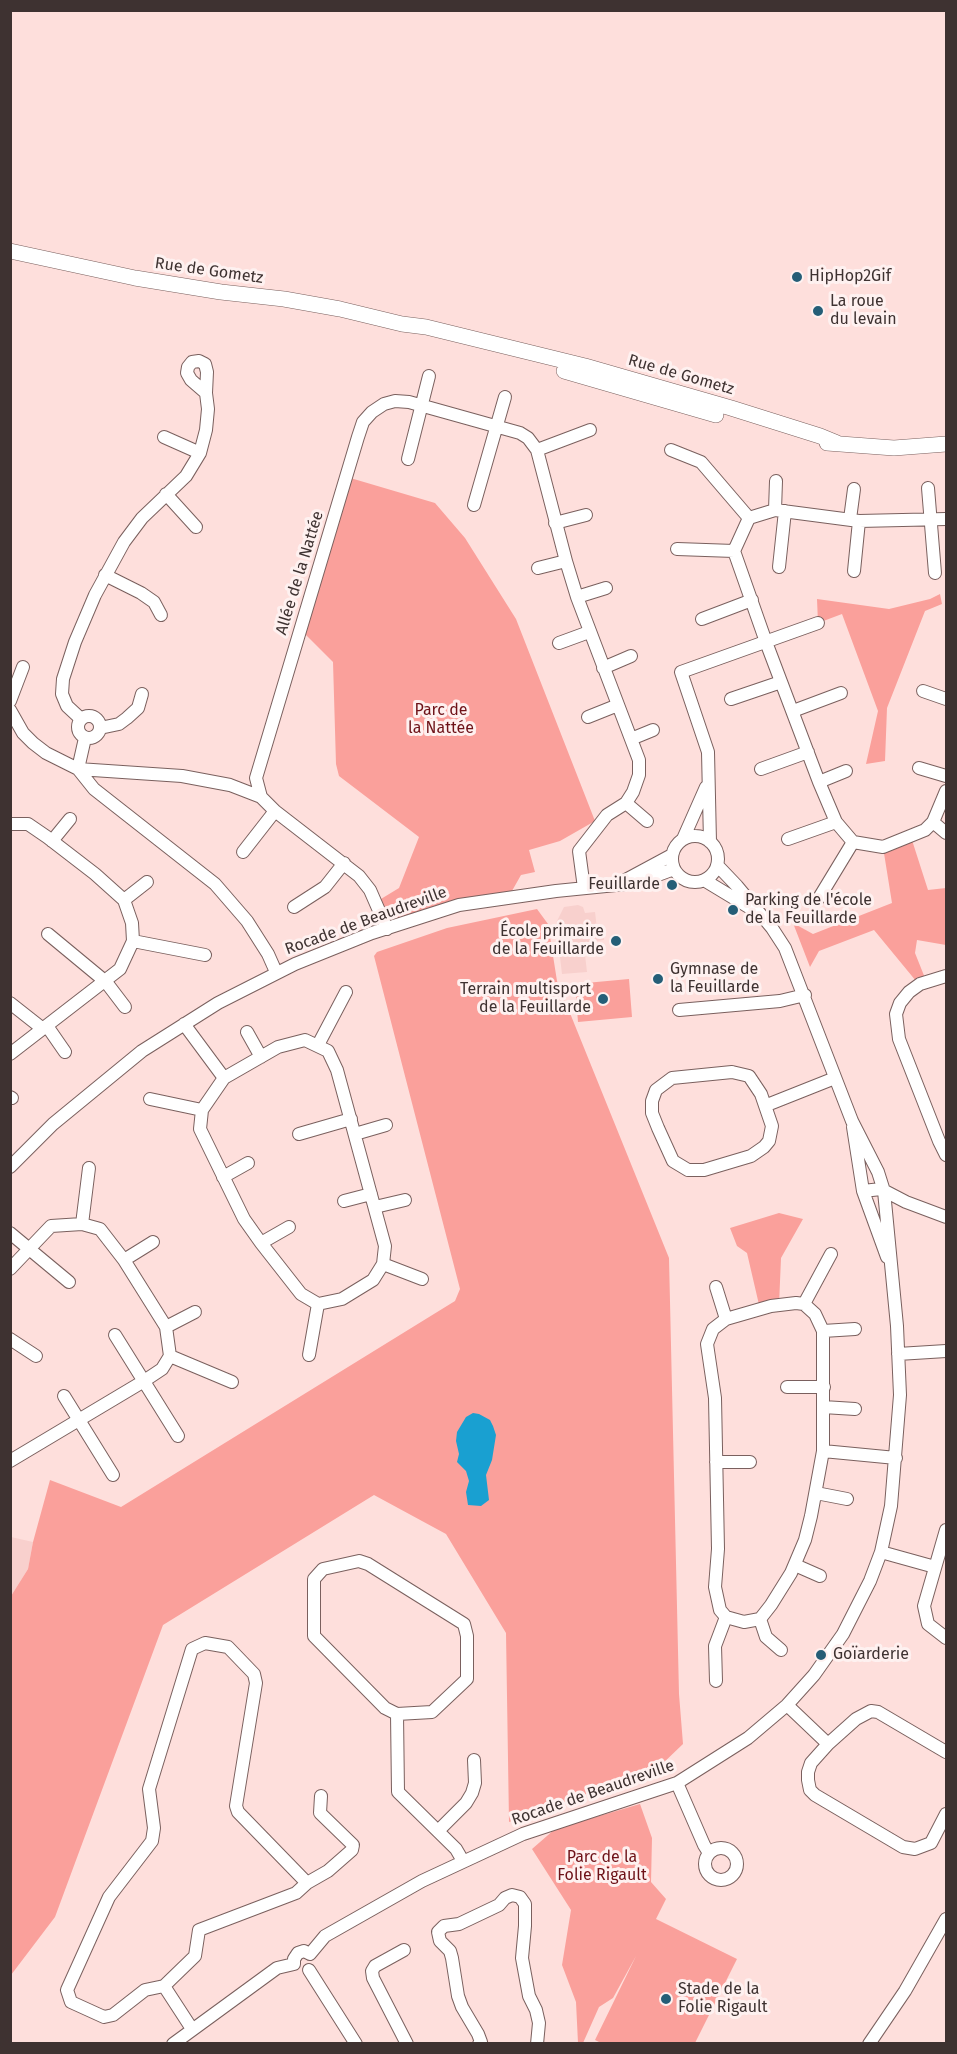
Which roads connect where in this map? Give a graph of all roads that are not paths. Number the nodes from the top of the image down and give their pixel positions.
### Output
1 (10, 251) edge
2 (429, 376) dead end
3 (206, 393) dead end
4 (505, 397) dead end
5 (422, 406) junction
6 (496, 426) junction
7 (590, 430) dead end
8 (164, 437) dead end
9 (946, 444) edge
10 (537, 450) junction
11 (672, 450) dead end
12 (200, 453) junction
13 (408, 459) dead end
14 (776, 481) dead end
15 (928, 488) dead end
16 (854, 489) dead end
17 (166, 494) junction
18 (474, 505) dead end
19 (780, 510) junction
20 (586, 515) dead end
21 (749, 518) junction
22 (946, 519) edge
23 (854, 520) junction
24 (932, 520) junction
25 (555, 523) junction
26 (196, 527) dead end
27 (677, 549) dead end
28 (734, 551) junction
29 (566, 561) junction
30 (779, 567) dead end
31 (538, 568) dead end
32 (854, 572) dead end
33 (935, 573) dead end
34 (105, 575) junction
35 (606, 588) dead end
36 (577, 597) junction
37 (752, 600) junction
38 (161, 615) dead end
39 (702, 620) dead end
40 (818, 623) dead end
41 (589, 632) junction
42 (559, 642) dead end
43 (766, 642) junction
44 (631, 656) dead end
45 (23, 667) dead end
46 (603, 668) junction
47 (781, 682) junction
48 (922, 690) dead end
49 (841, 693) dead end
50 (142, 694) dead end
51 (731, 699) dead end
52 (946, 699) edge
53 (10, 701) edge
54 (618, 705) junction
55 (793, 711) junction
56 (13, 715) edge
57 (588, 717) dead end
58 (81, 719) junction
59 (100, 728) junction
60 (653, 730) dead end
61 (85, 738) junction
62 (631, 739) junction
63 (808, 752) junction
64 (919, 768) dead end
65 (78, 769) junction
66 (761, 770) dead end
67 (846, 771) dead end
68 (946, 776) edge
69 (819, 782) junction
70 (707, 783) junction
71 (946, 791) edge
72 (261, 797) junction
73 (626, 803) junction
74 (275, 811) junction
75 (70, 819) dead end
76 (647, 821) dead end
77 (836, 822) junction
78 (933, 822) junction
79 (10, 824) edge
80 (946, 832) edge
81 (683, 839) junction
82 (788, 839) dead end
83 (52, 841) junction
84 (710, 842) junction
85 (854, 842) junction
86 (243, 852) dead end
87 (672, 855) junction
88 (344, 863) junction
89 (717, 865) junction
90 (674, 870) junction
91 (704, 880) junction
92 (147, 882) dead end
93 (618, 884) junction
94 (584, 888) junction
95 (819, 898) dead end
96 (124, 900) junction
97 (294, 907) dead end
98 (763, 917) junction
99 (387, 929) junction
100 (48, 934) dead end
101 (133, 941) junction
102 (206, 956) dead end
103 (276, 972) junction
104 (946, 976) edge
105 (106, 982) junction
106 (346, 992) dead end
107 (805, 995) junction
108 (10, 1003) edge
109 (125, 1007) dead end
110 (679, 1010) dead end
111 (184, 1024) junction
112 (45, 1027) junction
113 (247, 1032) dead end
114 (318, 1045) junction
115 (65, 1052) dead end
116 (10, 1054) edge
117 (261, 1057) junction
118 (835, 1077) junction
119 (224, 1078) junction
120 (150, 1099) dead end
121 (766, 1105) junction
122 (201, 1110) junction
123 (351, 1119) junction
124 (852, 1121) junction
125 (386, 1125) dead end
126 (299, 1134) dead end
127 (355, 1134) junction
128 (946, 1155) edge
129 (13, 1159) edge
130 (248, 1162) dead end
131 (90, 1168) dead end
132 (224, 1177) junction
133 (863, 1191) junction
134 (884, 1191) junction
135 (371, 1194) junction
136 (405, 1200) dead end
137 (344, 1201) dead end
138 (906, 1202) junction
139 (375, 1207) junction
140 (887, 1213) junction
141 (946, 1217) edge
142 (82, 1224) junction
143 (290, 1227) dead end
144 (10, 1233) edge
145 (153, 1242) dead end
146 (261, 1243) junction
147 (29, 1250) junction
148 (831, 1254) dead end
149 (124, 1260) junction
150 (383, 1264) junction
151 (891, 1267) junction
152 (10, 1269) edge
153 (422, 1279) dead end
154 (69, 1282) dead end
155 (716, 1287) dead end
156 (318, 1304) junction
157 (804, 1304) junction
158 (195, 1312) dead end
159 (726, 1319) junction
160 (166, 1327) junction
161 (855, 1329) dead end
162 (823, 1331) junction
163 (115, 1335) dead end
164 (10, 1339) edge
165 (946, 1351) edge
166 (898, 1354) junction
167 (309, 1355) dead end
168 (36, 1356) dead end
169 (170, 1356) junction
170 (144, 1380) junction
171 (232, 1382) dead end
172 (787, 1387) dead end
173 (824, 1387) junction
174 (64, 1396) dead end
175 (823, 1407) junction
176 (855, 1409) dead end
177 (77, 1420) junction
178 (178, 1436) dead end
179 (823, 1451) junction
180 (896, 1458) junction
181 (716, 1462) junction
182 (750, 1462) dead end
183 (11, 1463) edge
184 (112, 1475) dead end
185 (816, 1493) junction
186 (847, 1499) dead end
187 (946, 1530) edge
188 (881, 1552) junction
189 (795, 1565) junction
190 (935, 1567) junction
191 (820, 1576) dead end
192 (726, 1617) junction
193 (760, 1618) junction
194 (946, 1638) edge
195 (781, 1650) dead end
196 (716, 1681) dead end
197 (788, 1705) junction
198 (397, 1714) junction
199 (828, 1744) junction
200 (946, 1752) edge
201 (474, 1760) dead end
202 (677, 1783) junction
203 (321, 1796) dead end
204 (946, 1814) edge
205 (438, 1831) junction
206 (709, 1853) dead end
207 (463, 1861) junction
208 (307, 1883) junction
209 (946, 1919) edge
210 (404, 1950) dead end
211 (310, 1954) junction
212 (294, 1964) junction
213 (309, 1970) junction
214 (164, 1986) junction
215 (192, 2029) junction
216 (172, 2043) edge
217 (356, 2043) edge
218 (406, 2043) edge
219 (481, 2043) edge
220 (537, 2043) edge
221 (869, 2043) edge

1 - 9 main road, Rue de Gometz
2 - 5 street
3 - 12 street
4 - 6 street
5 - 6 street, Allée de la Nattée
5 - 13 street
5 - 72 street, Allée de la Nattée
6 - 10 street, Allée de la Nattée
6 - 18 street
7 - 10 street
8 - 12 street
10 - 25 street
11 - 21 street
12 - 17 street
14 - 19 street
15 - 24 street
16 - 23 street
17 - 26 street
17 - 34 street
19 - 21 street
19 - 23 street
19 - 30 street
20 - 25 street
21 - 28 street
22 - 24 street
23 - 24 street
23 - 32 street
24 - 33 street
25 - 29 street
27 - 28 street
28 - 37 street
29 - 31 street
29 - 36 street
34 - 38 street
34 - 58 street
35 - 36 street
36 - 41 street
37 - 39 street
37 - 43 street
40 - 43 street
41 - 42 street
41 - 46 street
43 - 47 street
43 - 70 street
44 - 46 street
45 - 53 street
46 - 54 street
47 - 51 street
47 - 55 street
48 - 52 street
49 - 55 street
50 - 59 street
54 - 57 street
54 - 62 street
55 - 63 street
56 - 65 street
58 - 59 street
58 - 61 street
59 - 61 street
60 - 62 street
61 - 65 street
62 - 73 street
63 - 66 street
63 - 69 street
64 - 68 street
65 - 72 street
65 - 103 street
67 - 69 street
69 - 77 street
70 - 81 street
70 - 84 street
71 - 78 street
72 - 74 street
73 - 76 street
73 - 94 street
74 - 86 street
74 - 88 street
75 - 83 street
77 - 82 street
77 - 85 street
78 - 80 street
78 - 85 street
79 - 83 street
81 - 84 street
81 - 87 street
83 - 96 street
84 - 89 street
85 - 95 street
87 - 90 street
87 - 93 street, Rocade de Beaudreville
88 - 97 street
88 - 99 street
89 - 91 street
89 - 98 street, Rocade de Beaudreville
90 - 91 street
90 - 93 street, Rocade de Beaudreville
91 - 98 street, Rocade de Beaudreville
92 - 96 street
93 - 94 street, Rocade de Beaudreville
94 - 99 street, Rocade de Beaudreville
96 - 101 street
98 - 107 street, Rocade de Beaudreville
99 - 103 street, Rocade de Beaudreville
100 - 105 street
101 - 102 street
101 - 105 street
103 - 111 street, Rocade de Beaudreville
104 - 128 street
105 - 109 street
105 - 112 street
106 - 114 street
107 - 110 street
107 - 118 street, Rocade de Beaudreville
108 - 112 street
111 - 119 street
111 - 129 street, Rocade de Beaudreville
112 - 115 street
112 - 116 street
113 - 117 street
114 - 117 street
114 - 123 street
117 - 119 street
118 - 121 street
118 - 124 street, Rocade de Beaudreville
119 - 122 street
120 - 122 street
121 - 121 street
122 - 132 street
123 - 126 street
123 - 127 street
124 - 133 street, Rocade de Beaudreville
124 - 134 street, Rocade de Beaudreville
125 - 127 street
127 - 135 street
130 - 132 street
131 - 142 street
132 - 146 street
133 - 134 street
133 - 151 street, Rocade de Beaudreville
134 - 138 street
134 - 140 street, Rocade de Beaudreville
135 - 137 street
135 - 139 street
136 - 139 street
138 - 140 street
138 - 141 street
139 - 150 street
140 - 151 street, Rocade de Beaudreville
142 - 147 street
142 - 149 street
143 - 146 street
144 - 147 street
145 - 149 street
146 - 156 street
147 - 152 street
147 - 154 street
148 - 157 street
149 - 160 street
150 - 153 street
150 - 156 street
151 - 166 street, Rocade de Beaudreville
155 - 159 street
156 - 167 street
157 - 159 street
157 - 162 street
158 - 160 street
159 - 181 street
160 - 169 street
161 - 162 street
162 - 173 street
163 - 170 street
164 - 168 street
165 - 166 street
166 - 180 street, Rocade de Beaudreville
169 - 170 street
169 - 171 street
170 - 177 street
170 - 178 street
172 - 173 street
173 - 175 street
174 - 177 street
175 - 176 street
175 - 179 street
177 - 183 street
177 - 184 street
179 - 180 street
179 - 185 street
180 - 188 street, Rocade de Beaudreville
181 - 182 street
181 - 192 street
185 - 186 street
185 - 189 street
187 - 190 street
188 - 190 street
188 - 197 street, Rocade de Beaudreville
189 - 191 street
189 - 193 street
190 - 194 street
192 - 193 street
192 - 196 street
193 - 195 street
197 - 199 street
197 - 202 street, Rocade de Beaudreville
198 - 198 street
198 - 205 street
199 - 200 street
199 - 204 street
201 - 205 street
202 - 206 street
202 - 207 street, Rocade de Beaudreville
203 - 208 street
205 - 207 street
207 - 211 street, Rocade de Beaudreville
208 - 214 street
208 - 214 street
209 - 221 street
210 - 218 street
211 - 212 street
211 - 213 street
212 - 213 street
212 - 215 street
213 - 217 street
214 - 215 street
215 - 216 street
219 - 220 street

